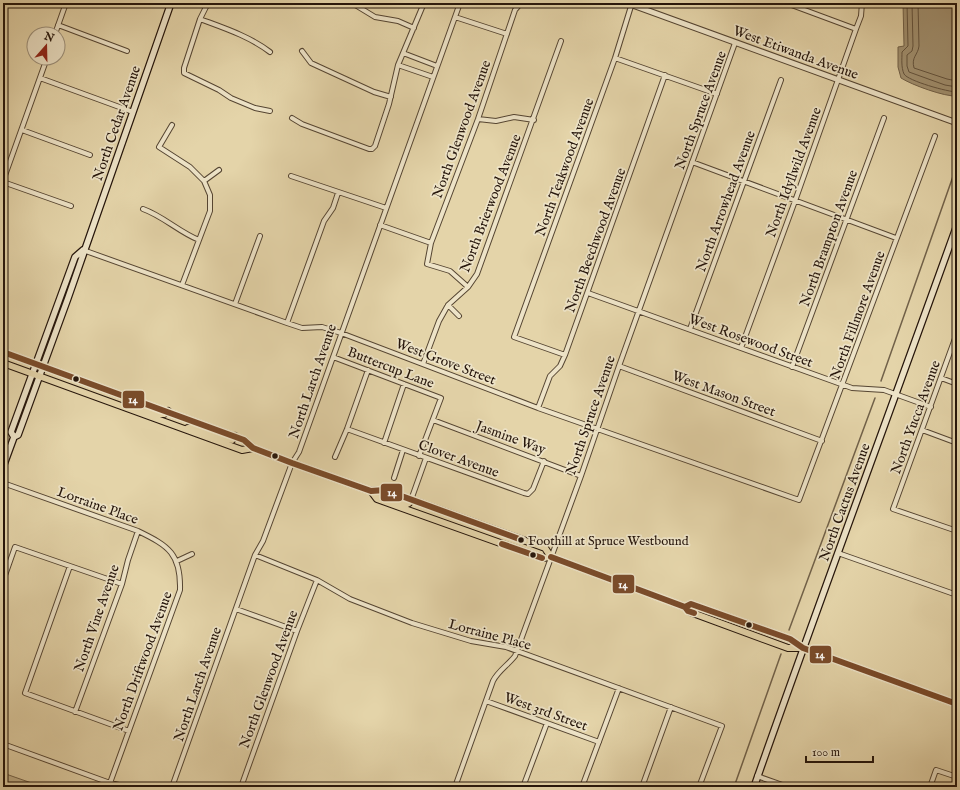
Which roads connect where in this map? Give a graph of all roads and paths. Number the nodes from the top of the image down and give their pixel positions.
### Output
1 (4, 3) edge
2 (66, 3) edge
3 (171, 3) edge
4 (208, 3) edge
5 (352, 3) edge
6 (424, 3) edge
7 (460, 3) edge
8 (521, 3) edge
9 (786, 3) edge
10 (862, 3) edge
11 (630, 4) edge
12 (3, 7) edge
13 (455, 17) junction
14 (200, 19) junction
15 (58, 25) joint
16 (414, 28) junction
17 (856, 29) junction
18 (507, 34) junction
19 (561, 41) dead end
20 (735, 43) junction
21 (302, 51) dead end
22 (127, 52) dead end
23 (270, 52) dead end
24 (403, 53) junction
25 (615, 58) junction
26 (398, 65) junction
27 (44, 66) edge
28 (437, 66) junction
29 (665, 75) junction
30 (433, 77) junction
31 (40, 78) junction
32 (781, 80) dead end
33 (838, 80) junction
34 (717, 94) junction
35 (391, 97) junction
36 (270, 111) dead end
37 (133, 112) junction
38 (292, 118) dead end
39 (884, 118) dead end
40 (478, 119) junction
41 (534, 120) junction
42 (957, 123) edge
43 (172, 125) dead end
44 (22, 130) junction
45 (935, 136) dead end
46 (90, 155) dead end
47 (692, 162) junction
48 (219, 170) dead end
49 (291, 176) dead end
50 (3, 181) edge
51 (204, 181) junction
52 (744, 182) junction
53 (338, 193) junction
54 (795, 201) junction
55 (71, 206) dead end
56 (386, 208) junction
57 (143, 209) dead end
58 (847, 219) junction
59 (957, 224) edge
60 (380, 225) junction
61 (260, 236) dead end
62 (896, 238) junction
63 (199, 240) junction
64 (431, 243) junction
65 (84, 250) junction
66 (70, 271) junction
67 (182, 285) junction
68 (468, 287) junction
69 (588, 293) junction
70 (68, 298) junction
71 (235, 304) junction
72 (448, 305) junction
73 (639, 311) junction
74 (460, 316) dead end
75 (287, 323) junction
76 (690, 329) junction
77 (341, 333) junction
78 (957, 333) edge
79 (741, 348) junction
80 (3, 352) edge
81 (565, 355) junction
82 (333, 357) junction
83 (3, 363) edge
84 (36, 364) junction
85 (423, 364) junction
86 (619, 366) junction
87 (792, 366) junction
88 (43, 367) junction
89 (368, 370) junction
90 (32, 374) junction
91 (39, 376) junction
92 (941, 378) junction
93 (404, 384) junction
94 (957, 384) edge
95 (843, 385) junction
96 (896, 394) junction
97 (122, 406) junction
98 (931, 407) junction
99 (538, 408) junction
100 (168, 411) junction
101 (433, 420) junction
102 (184, 429) junction
103 (348, 429) junction
104 (598, 429) junction
105 (922, 430) junction
106 (14, 436) junction
107 (235, 436) junction
108 (822, 441) junction
109 (384, 443) junction
110 (957, 443) edge
111 (252, 448) junction
112 (403, 450) junction
113 (420, 456) junction
114 (335, 457) dead end
115 (426, 458) junction
116 (544, 461) junction
117 (292, 463) junction
118 (3, 467) edge
119 (581, 476) junction
120 (394, 478) dead end
121 (3, 483) edge
122 (371, 491) junction
123 (411, 500) junction
124 (800, 500) joint
125 (957, 522) edge
126 (956, 530) edge
127 (138, 531) junction
128 (838, 553) junction
129 (192, 554) dead end
130 (255, 555) junction
131 (551, 557) junction
132 (177, 561) junction
133 (70, 566) junction
134 (318, 580) junction
135 (3, 581) edge
136 (122, 584) junction
137 (957, 595) edge
138 (236, 608) junction
139 (297, 631) junction
140 (803, 648) junction
141 (517, 651) junction
142 (619, 688) junction
143 (486, 701) junction
144 (957, 704) edge
145 (671, 707) junction
146 (75, 712) junction
147 (547, 723) junction
148 (129, 731) junction
149 (599, 742) junction
150 (3, 744) edge
151 (757, 776) junction
152 (957, 777) edge
153 (110, 783) junction
154 (128, 787) edge
155 (172, 787) edge
156 (241, 787) edge
157 (455, 787) edge
158 (523, 787) edge
159 (582, 787) edge
160 (642, 787) edge
161 (699, 787) edge
162 (754, 787) edge
163 (788, 787) edge
164 (930, 787) edge

1 - 12 street
2 - 15 street
3 - 37 main road, North Cedar Avenue
4 - 14 street
5 - 16 street
6 - 16 street
7 - 13 street, North Larch Avenue
8 - 18 street, North Glenwood Avenue
9 - 17 street
10 - 17 street, North Idyllwild Avenue
11 - 20 street, West Etiwanda Avenue
11 - 25 street, North Teakwood Avenue
13 - 18 street
13 - 28 street, North Larch Avenue
14 - 23 street
14 - 36 street
15 - 22 street
16 - 24 street
17 - 33 street, North Idyllwild Avenue
18 - 40 street, North Glenwood Avenue
19 - 41 street, North Brierwood Avenue
20 - 33 street, West Etiwanda Avenue
20 - 34 street, North Spruce Avenue
21 - 35 street
24 - 26 street
24 - 28 street
25 - 29 street
25 - 81 street, North Teakwood Avenue
26 - 30 street
26 - 35 street
27 - 31 street
28 - 30 street, North Larch Avenue
29 - 34 street
29 - 69 street, North Beechwood Avenue
30 - 56 street, North Larch Avenue
31 - 37 street
31 - 44 street
32 - 52 street, North Arrowhead Avenue
33 - 42 street, West Etiwanda Avenue
33 - 54 street, North Idyllwild Avenue
34 - 47 street, North Spruce Avenue
35 - 38 street
37 - 65 main road, North Cedar Avenue
39 - 58 street, North Brampton Avenue
40 - 41 street
40 - 64 street, North Glenwood Avenue
41 - 68 street, North Brierwood Avenue
43 - 51 street
44 - 46 street
44 - 50 street
45 - 62 street, North Fillmore Avenue
47 - 52 street
47 - 73 street, North Spruce Avenue
48 - 51 street
49 - 53 street
50 - 55 street
51 - 63 street
52 - 54 street
52 - 76 street, North Arrowhead Avenue
53 - 56 street
53 - 75 street
54 - 58 street
54 - 79 street, North Idyllwild Avenue
56 - 60 street, North Larch Avenue
57 - 63 street
58 - 62 street
58 - 87 street, North Brampton Avenue
59 - 96 main road, North Cactus Avenue
60 - 64 street
60 - 77 street, North Larch Avenue
61 - 71 street
62 - 95 street, North Fillmore Avenue
63 - 67 street
64 - 68 street, North Glenwood Avenue
65 - 66 main road, North Cedar Avenue
65 - 67 street, West Grove Street
65 - 70 main road, North Cedar Avenue
66 - 70 main road
66 - 84 main road, North Cedar Avenue
67 - 71 street, West Grove Street
68 - 72 street, North Brierwood Avenue
69 - 73 street, West Rosewood Street
69 - 81 street, North Beechwood Avenue
70 - 88 main road, North Cedar Avenue
71 - 75 street, West Grove Street
72 - 74 street
72 - 85 street, North Brierwood Avenue
73 - 76 street, West Rosewood Street
73 - 86 street, North Spruce Avenue
75 - 77 street, West Grove Street
76 - 79 street, West Rosewood Street
77 - 82 street, North Larch Avenue
77 - 85 street, West Grove Street
78 - 92 street, North Yucca Avenue
79 - 87 street, West Rosewood Street
80 - 84 main road
81 - 99 street, North Beechwood Avenue
82 - 89 street, Buttercup Lane
82 - 117 street, North Larch Avenue
83 - 90 main road
84 - 88 main road
84 - 90 main road, North Cedar Avenue
85 - 99 street, West Grove Street
86 - 104 street, North Spruce Avenue
86 - 108 street, West Mason Street
87 - 95 street, West Rosewood Street
88 - 91 main road, North Cedar Avenue
88 - 100 main road
89 - 93 street, Buttercup Lane
89 - 103 street
90 - 91 main road
90 - 106 main road, North Cedar Avenue
91 - 97 main road
91 - 106 main road, North Cedar Avenue
92 - 94 street
92 - 98 street, North Yucca Avenue
93 - 101 street, Buttercup Lane
93 - 109 street
95 - 96 street, West Rosewood Street
95 - 108 street, North Fillmore Avenue
96 - 98 street, West Rosewood Street
96 - 128 main road, North Cactus Avenue
97 - 100 main road
97 - 102 main road
98 - 105 street, North Yucca Avenue
99 - 104 street, West Grove Street
100 - 107 main road
101 - 113 street
101 - 116 street, Jasmine Way
102 - 107 main road
102 - 111 main road
103 - 109 street, Clover Avenue
103 - 114 street
104 - 119 street, North Spruce Avenue
104 - 124 street, West Grove Street
105 - 110 street
105 - 126 street, North Yucca Avenue
106 - 118 main road, North Cedar Avenue
107 - 111 main road
108 - 124 street, North Fillmore Avenue
109 - 112 street, Clover Avenue
111 - 117 main road
112 - 113 street, Clover Avenue
112 - 120 street
113 - 115 street, Clover Avenue
115 - 116 street, Clover Avenue
115 - 123 street
116 - 119 street, Jasmine Way
117 - 122 main road
117 - 130 street, North Larch Avenue
119 - 131 street, North Spruce Avenue
121 - 127 street, Lorraine Place
122 - 123 main road
122 - 131 main road
123 - 131 main road
125 - 126 street
127 - 132 street, Lorraine Place
127 - 136 street, North Vine Avenue
128 - 137 street
128 - 140 main road, North Cactus Avenue
129 - 132 street
130 - 134 street, Lorraine Place
130 - 138 street, North Larch Avenue
131 - 140 main road
131 - 141 street, North Spruce Avenue
132 - 148 street, North Driftwood Avenue
133 - 135 street
133 - 136 street
133 - 146 street
134 - 139 street, North Glenwood Avenue
134 - 141 street, Lorraine Place
136 - 146 street, North Vine Avenue
138 - 139 street
138 - 155 street, North Larch Avenue
139 - 156 street, North Glenwood Avenue
140 - 144 main road
140 - 151 main road, North Cactus Avenue
141 - 142 street, Lorraine Place
141 - 143 street, North Spruce Avenue
142 - 145 street, Lorraine Place
142 - 149 street
143 - 147 street, West 3rd Street
143 - 157 street, North Spruce Avenue
145 - 160 street
145 - 161 street, Lorraine Place
146 - 148 street
147 - 149 street, West 3rd Street
147 - 158 street
148 - 153 street, North Driftwood Avenue
149 - 159 street
150 - 153 street
151 - 162 main road, North Cactus Avenue
151 - 163 street
152 - 164 street
153 - 154 street

